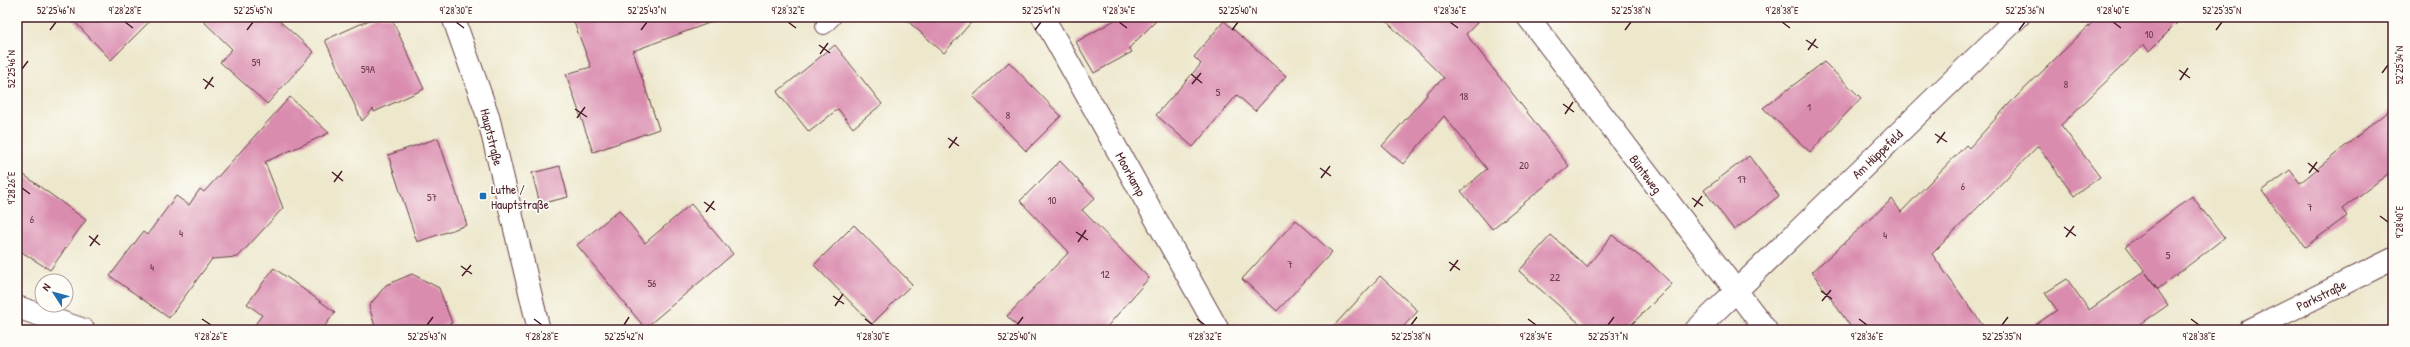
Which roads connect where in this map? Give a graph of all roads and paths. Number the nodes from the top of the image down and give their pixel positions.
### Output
1 (453, 17) edge
2 (1043, 17) edge
3 (1528, 17) edge
4 (2018, 17) edge
5 (2393, 259) edge
6 (1736, 291) junction
7 (17, 307) edge
8 (84, 330) edge
9 (538, 330) edge
10 (1218, 330) edge
11 (1696, 330) edge
12 (1766, 330) edge
13 (2250, 330) edge

1 - 9 street, Hauptstraße
2 - 10 street, Moorkamp
3 - 6 street, Bünteweg
4 - 6 street, Am Hüppefeld
5 - 13 street, Parkstraße
6 - 11 street, Am Hüppefeld
6 - 12 street, Bünteweg
7 - 8 street

